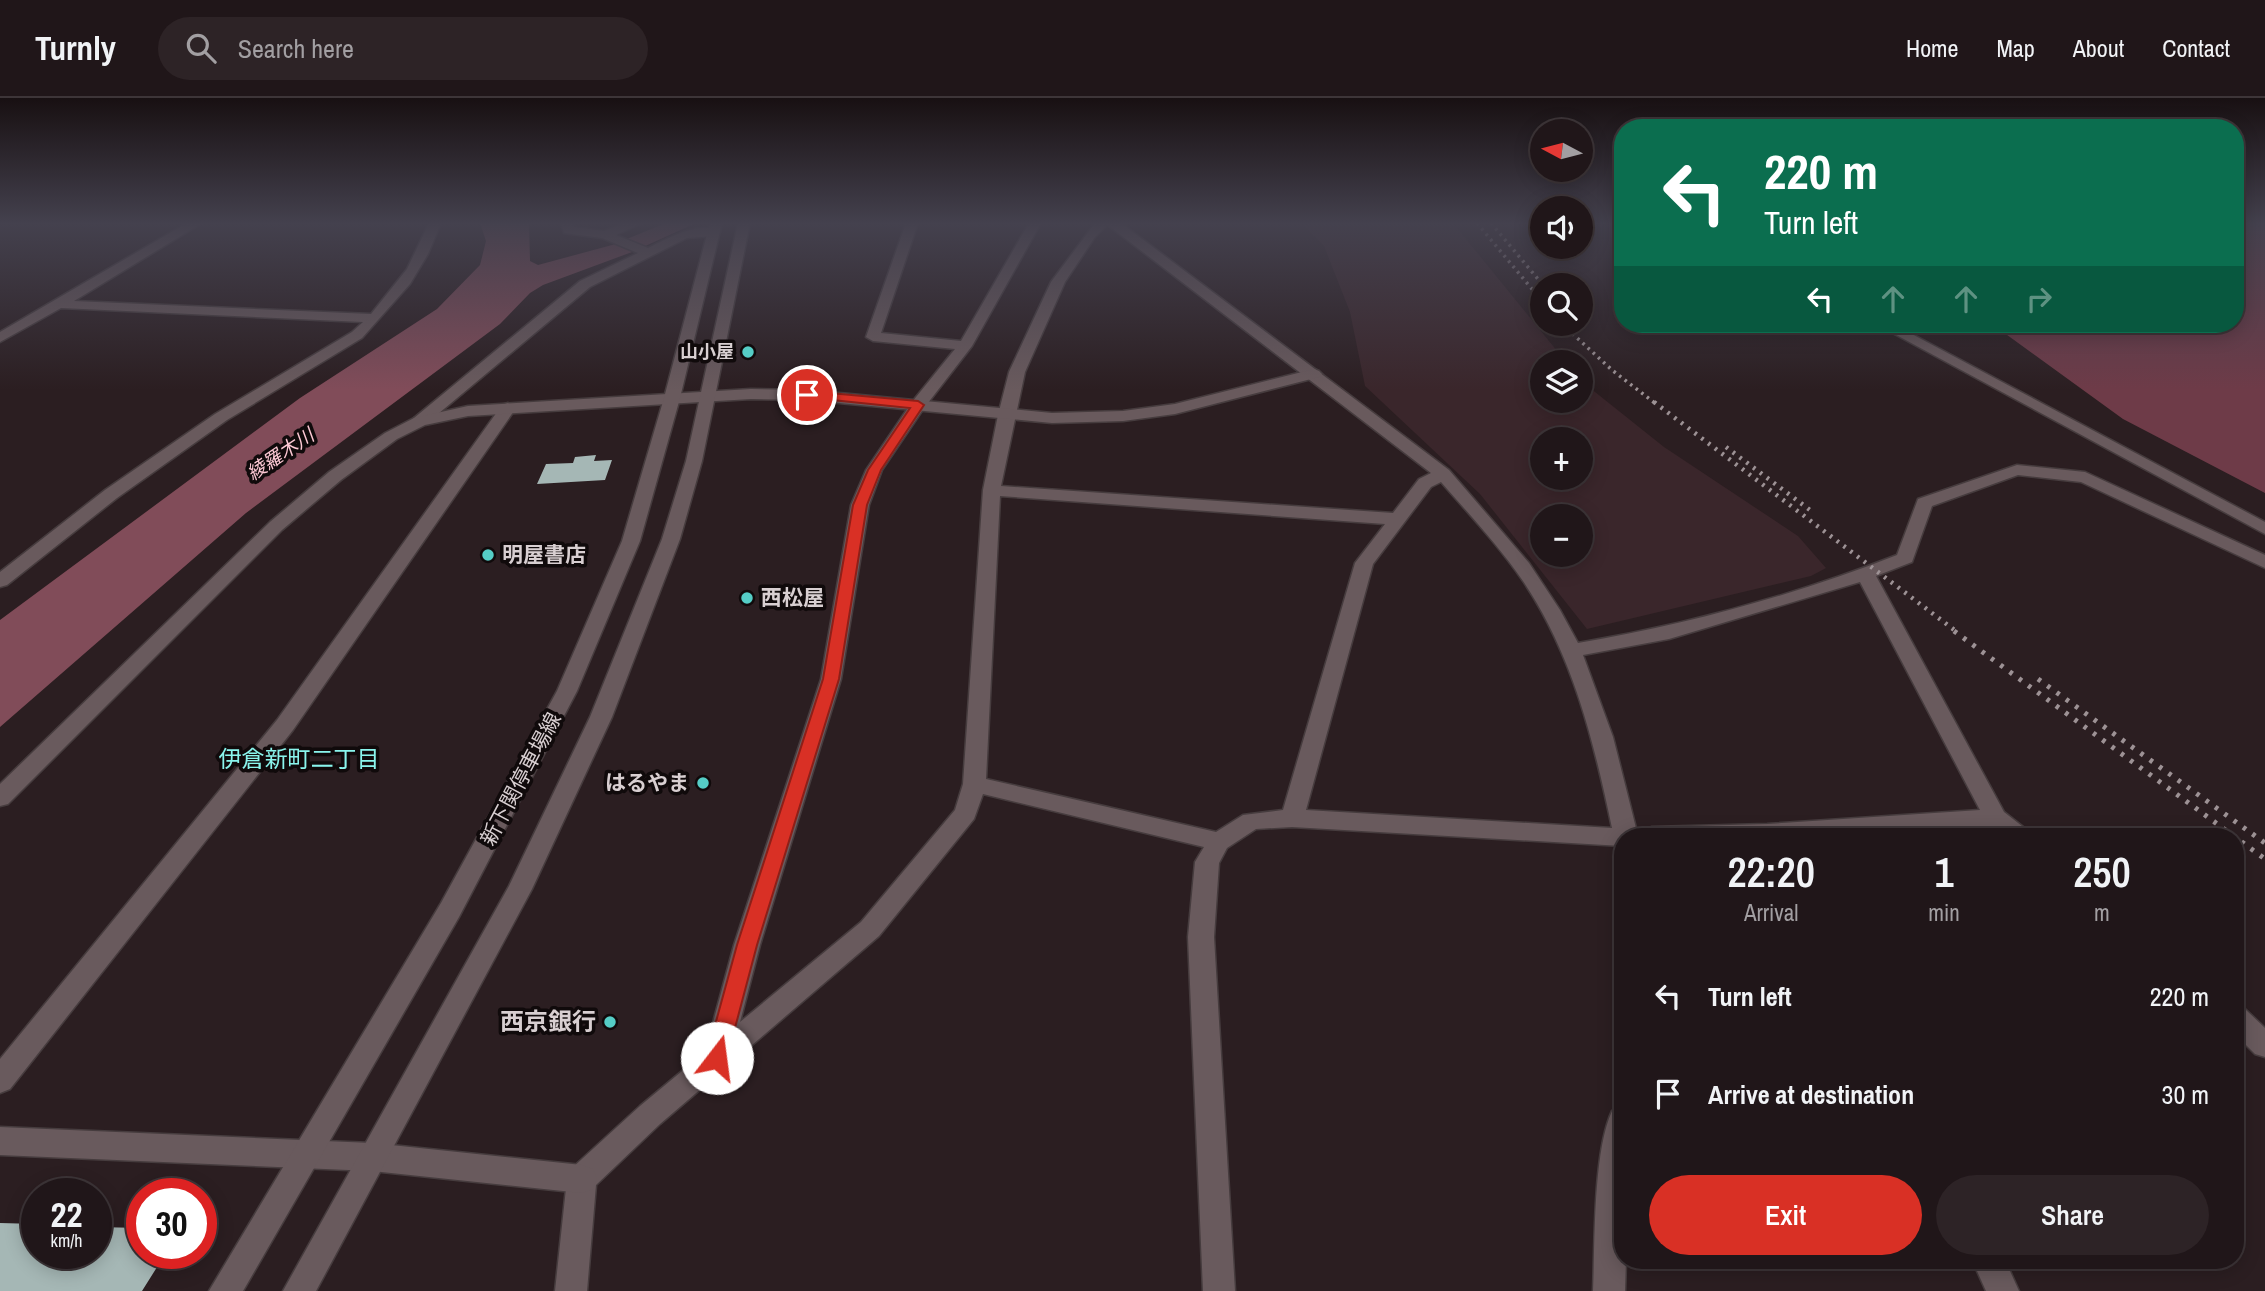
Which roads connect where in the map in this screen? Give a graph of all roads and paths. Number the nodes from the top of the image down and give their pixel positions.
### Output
1 (101, 279) edge
2 (406, 279) edge
3 (596, 279) edge
4 (702, 279) edge
5 (732, 279) edge
6 (893, 279) edge
7 (1003, 279) edge
8 (1060, 279) edge
9 (1187, 279) edge
10 (58, 304) junction
11 (375, 318) junction
12 (1900, 333) edge
13 (0, 338) edge
14 (965, 346) junction
15 (1314, 374) junction
16 (708, 396) junction
17 (672, 398) junction
18 (918, 405) junction
19 (508, 408) junction
20 (1006, 415) junction
21 (420, 421) junction
22 (1444, 474) junction
23 (992, 490) junction
24 (1396, 519) junction
25 (2265, 529) edge
26 (2265, 562) edge
27 (1865, 574) junction
28 (0, 581) edge
29 (1571, 651) junction
30 (974, 785) junction
31 (0, 799) edge
32 (1292, 818) junction
33 (1996, 818) junction
34 (1622, 828) edge
35 (1862, 828) edge
36 (2009, 828) edge
37 (1614, 837) edge
38 (1219, 842) junction
39 (2244, 1025) edge
40 (2265, 1045) edge
41 (717, 1058) junction
42 (0, 1080) edge
43 (0, 1141) edge
44 (306, 1153) junction
45 (372, 1157) junction
46 (1614, 1175) edge
47 (582, 1179) junction
48 (1992, 1269) edge
49 (225, 1291) edge
50 (299, 1291) edge
51 (571, 1291) edge
52 (1219, 1291) edge
53 (1609, 1291) edge
54 (2003, 1291) edge

1 - 10 street
2 - 11 street
3 - 21 street
4 - 17 street, 新下関停車場線
5 - 16 street, 新下関停車場線
6 - 14 street
7 - 14 street
8 - 20 street
9 - 15 street
10 - 11 street
10 - 13 street
11 - 28 street
12 - 25 street
14 - 18 street
15 - 20 street
15 - 22 street
16 - 17 street
16 - 18 street
16 - 45 street, 新下関停車場線
17 - 19 street
17 - 44 street, 新下関停車場線
18 - 20 street
18 - 41 street
19 - 21 street
19 - 42 street
20 - 23 street
21 - 31 street
22 - 24 street
22 - 29 street
23 - 24 street
23 - 30 street
24 - 32 street
26 - 27 street
27 - 29 street
27 - 33 street
29 - 34 street
30 - 38 street
30 - 41 street
32 - 37 street
32 - 38 street
33 - 35 street
33 - 36 street
38 - 52 street
39 - 40 street
41 - 47 street
43 - 44 street
44 - 45 street
44 - 49 street, 新下関停車場線
45 - 47 street
45 - 50 street, 新下関停車場線
46 - 53 street
47 - 51 street
48 - 54 street

